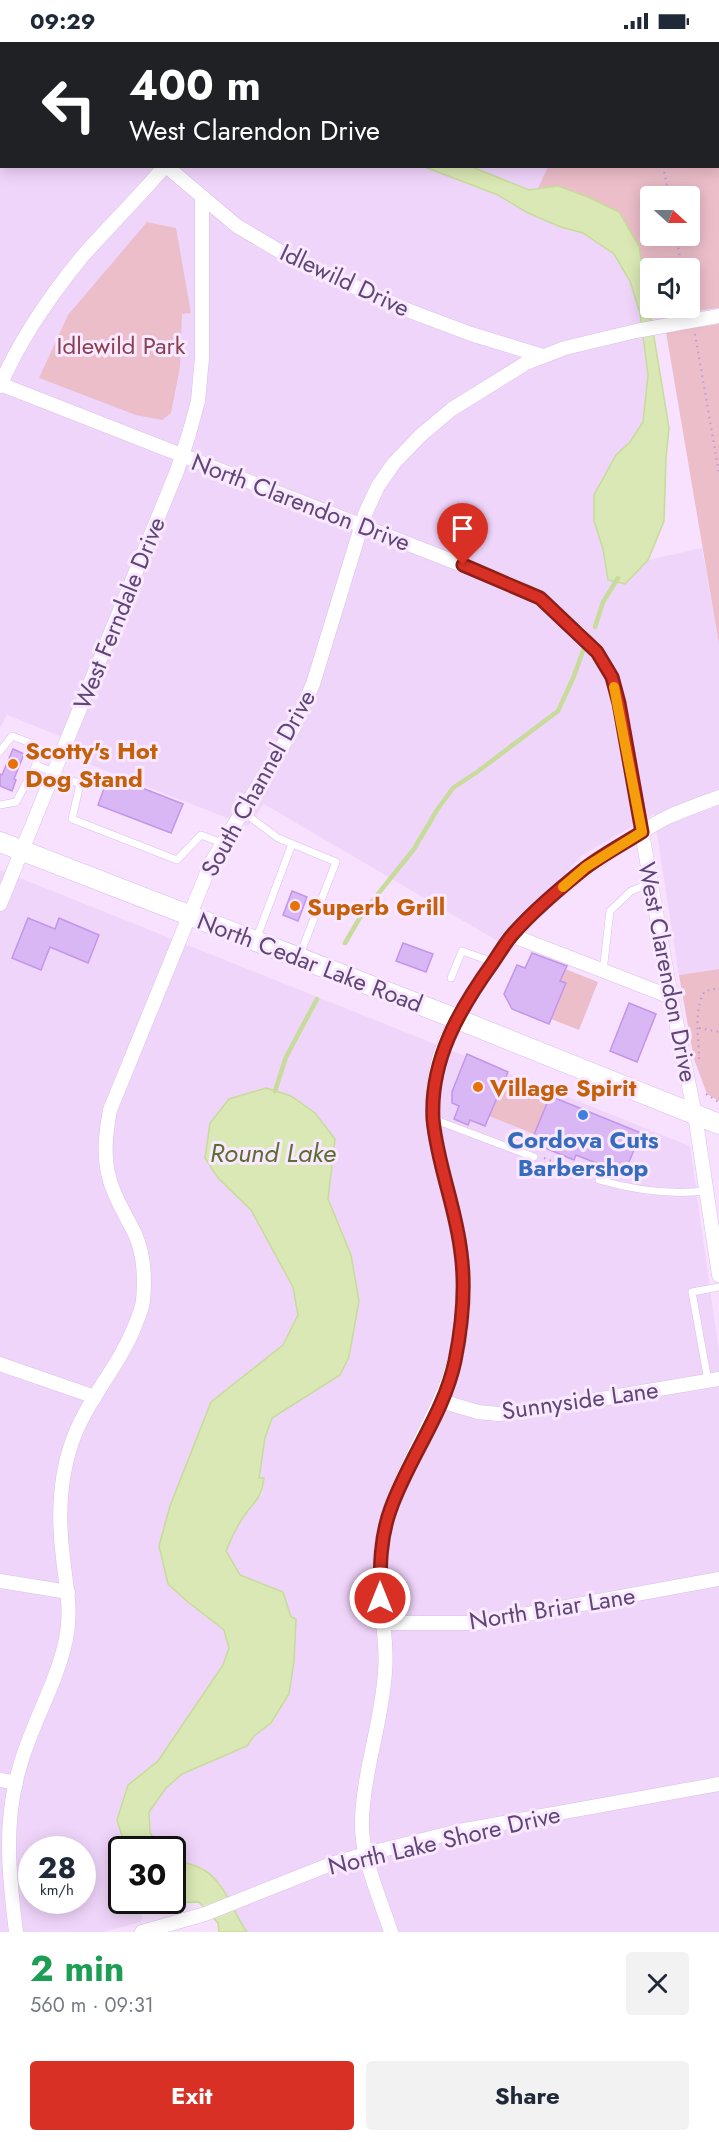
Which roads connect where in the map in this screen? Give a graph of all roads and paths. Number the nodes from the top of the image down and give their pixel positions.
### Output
1 (164, 168) edge
2 (168, 168) edge
3 (663, 168) edge
4 (667, 186) edge
5 (202, 198) junction
6 (719, 316) edge
7 (692, 321) junction
8 (543, 356) junction
9 (0, 385) edge
10 (182, 455) junction
11 (719, 473) edge
12 (362, 525) junction
13 (588, 642) joint
14 (0, 751) edge
15 (36, 765) junction
16 (54, 774) junction
17 (719, 797) edge
18 (0, 805) edge
19 (242, 811) junction
20 (642, 832) junction
21 (0, 842) edge
22 (222, 843) junction
23 (292, 844) junction
24 (22, 850) junction
25 (651, 883) junction
26 (0, 904) edge
27 (189, 915) junction
28 (511, 935) junction
29 (255, 941) junction
30 (299, 958) junction
31 (493, 962) junction
32 (603, 971) junction
33 (451, 978) dead end
34 (719, 988) edge
35 (671, 997) junction
36 (457, 1019) junction
37 (699, 1028) junction
38 (719, 1032) edge
39 (699, 1062) dead end
40 (705, 1092) dead end
41 (719, 1102) edge
42 (695, 1115) junction
43 (433, 1119) junction
44 (719, 1124) edge
45 (534, 1157) joint
46 (599, 1180) joint
47 (705, 1191) junction
48 (718, 1268) edge
49 (719, 1287) edge
50 (0, 1364) edge
51 (714, 1380) edge
52 (95, 1397) junction
53 (441, 1401) junction
54 (719, 1579) edge
55 (0, 1581) edge
56 (68, 1592) junction
57 (384, 1623) junction
58 (0, 1780) edge
59 (16, 1783) junction
60 (719, 1784) edge
61 (366, 1854) junction
62 (16, 1932) edge
63 (142, 1932) edge
64 (392, 1932) edge

1 - 9 street
2 - 5 street, Idlewild Drive
3 - 4 path
5 - 8 street, Idlewild Drive
5 - 10 street, West Ferndale Drive
6 - 7 street, South Channel Drive
7 - 8 street, South Channel Drive
7 - 11 path
8 - 12 street, South Channel Drive
9 - 10 street, North Clarendon Drive
10 - 12 street, North Clarendon Drive
10 - 16 street, West Ferndale Drive
12 - 13 street, North Clarendon Drive
12 - 19 street, South Channel Drive
13 - 20 street, West Clarendon Drive
14 - 15 lane
15 - 16 lane
15 - 18 lane
16 - 22 lane
16 - 24 street, West Ferndale Drive
17 - 20 street
19 - 22 street, South Channel Drive
19 - 23 lane
20 - 25 street, West Clarendon Drive
20 - 28 street
21 - 24 main road, North Cedar Lake Road
22 - 27 street, South Channel Drive
23 - 29 lane
23 - 30 lane
24 - 26 street, West Ferndale Drive
24 - 27 main road, North Cedar Lake Road
25 - 32 lane
25 - 35 street, West Clarendon Drive
27 - 29 main road, North Cedar Lake Road
27 - 52 street, South Channel Drive
28 - 31 street
28 - 32 street
29 - 30 main road, North Cedar Lake Road
30 - 36 main road, North Cedar Lake Road
31 - 33 lane
31 - 36 street
32 - 35 street
34 - 37 path
35 - 42 street, West Clarendon Drive
36 - 42 main road, North Cedar Lake Road
36 - 43 street
37 - 38 path
37 - 39 path
40 - 41 path
42 - 44 main road, North Cedar Lake Road
42 - 47 street, West Clarendon Drive
43 - 45 lane
43 - 53 street
45 - 46 path
46 - 47 lane
47 - 48 street, West Clarendon Drive
49 - 51 lane
50 - 52 street
51 - 53 street, Sunnyside Lane
52 - 56 street, South Channel Drive
53 - 57 street
54 - 57 street, North Briar Lane
55 - 56 street
56 - 59 street, South Channel Drive
57 - 61 street
58 - 59 street
59 - 62 street, South Channel Drive
60 - 61 street, North Lake Shore Drive
61 - 63 street, North Lake Shore Drive
61 - 64 street

